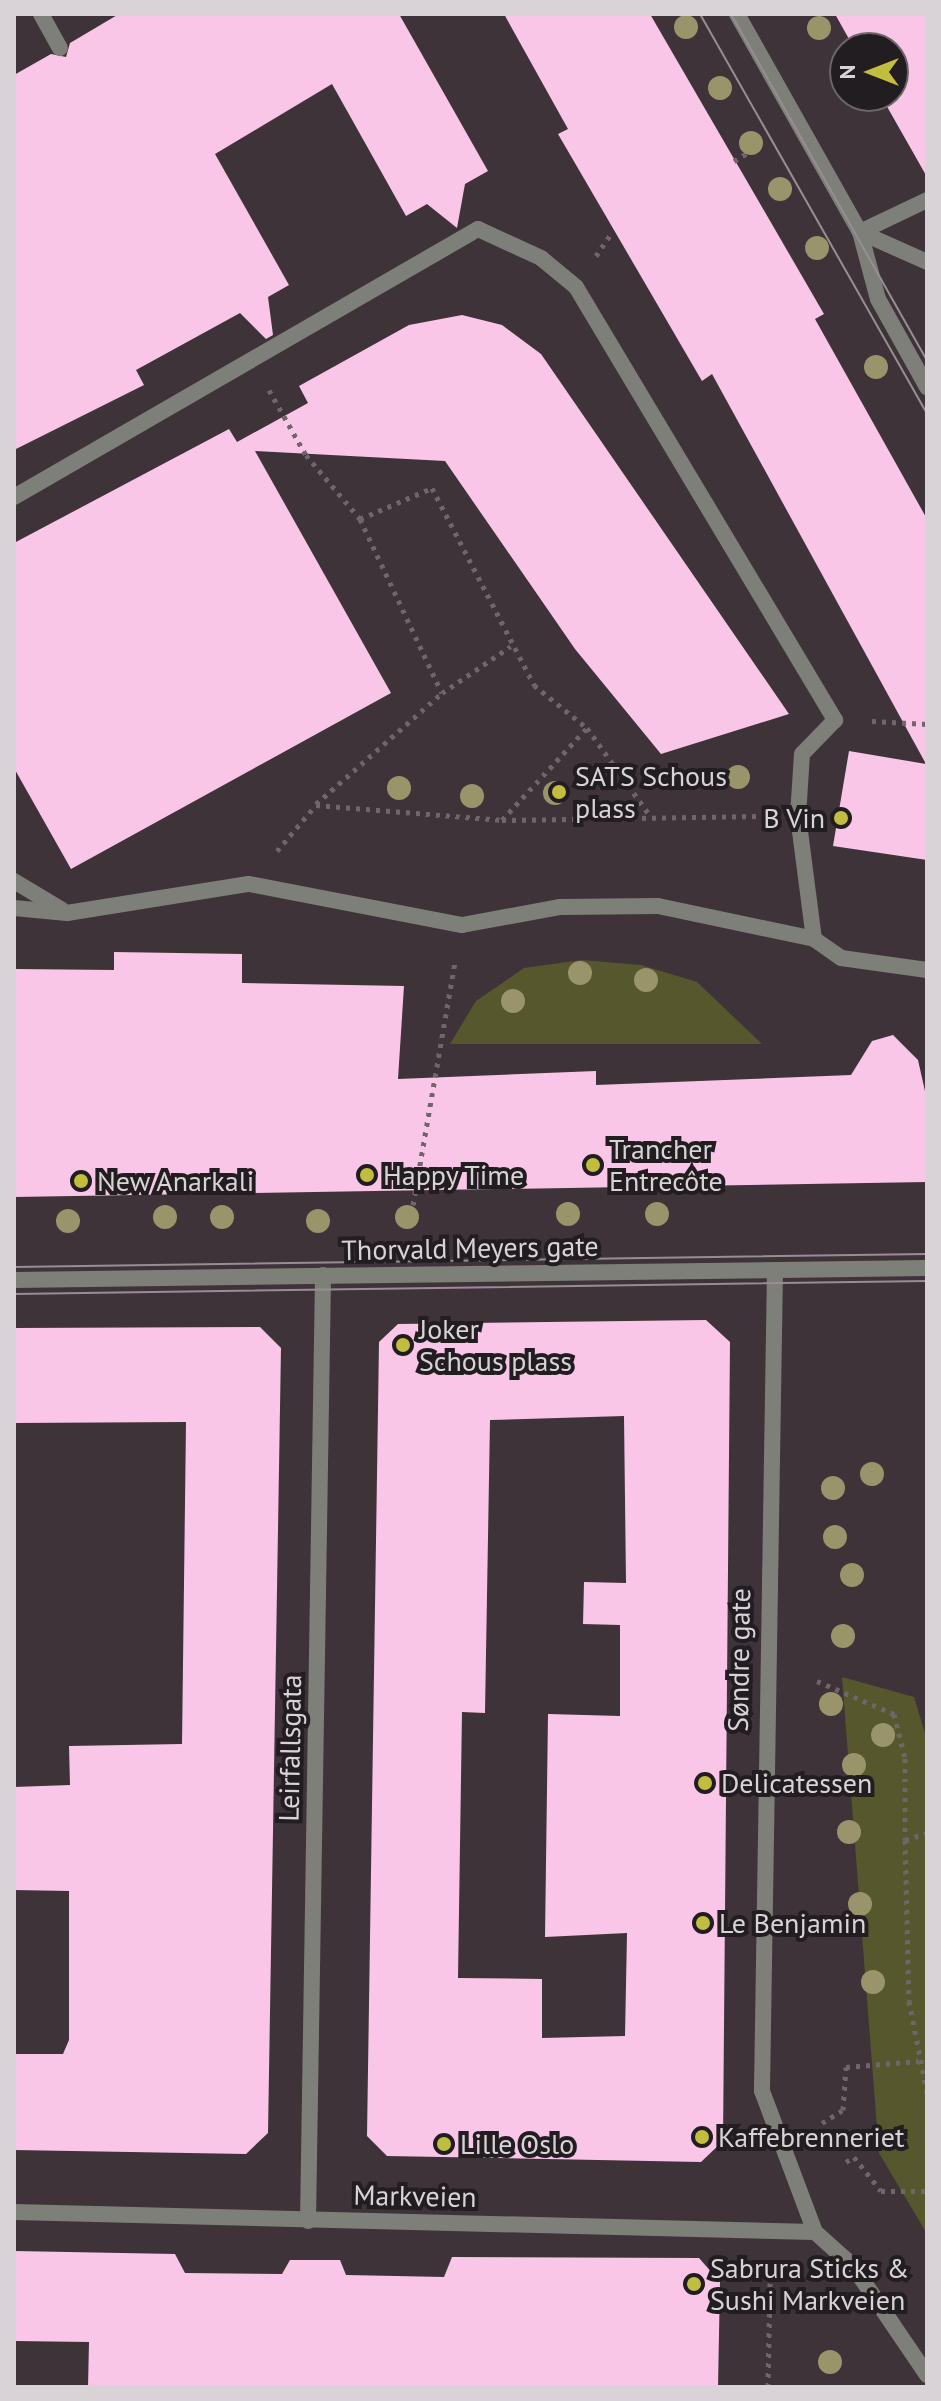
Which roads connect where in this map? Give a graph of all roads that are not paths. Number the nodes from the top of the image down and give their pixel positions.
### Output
1 (41, 14) edge
2 (737, 14) edge
3 (60, 48) dead end
4 (927, 200) edge
5 (860, 232) junction
6 (927, 262) edge
7 (927, 387) edge
8 (14, 497) edge
9 (14, 881) edge
10 (14, 908) edge
11 (67, 913) junction
12 (814, 939) junction
13 (927, 970) edge
14 (927, 1268) edge
15 (775, 1270) junction
16 (323, 1275) junction
17 (14, 1280) edge
18 (14, 2212) edge
19 (308, 2221) junction
20 (815, 2232) junction
21 (927, 2375) edge

1 - 3 street
2 - 5 street
4 - 5 street
5 - 6 street
5 - 7 street
8 - 12 street
9 - 11 street
10 - 11 street
11 - 12 street
12 - 13 street
14 - 15 street, Thorvald Meyers gate
15 - 16 street, Thorvald Meyers gate
15 - 20 street, Søndre gate
16 - 17 street, Thorvald Meyers gate
16 - 19 street, Leirfallsgata
18 - 19 street, Markveien
19 - 20 street, Markveien
20 - 21 street

